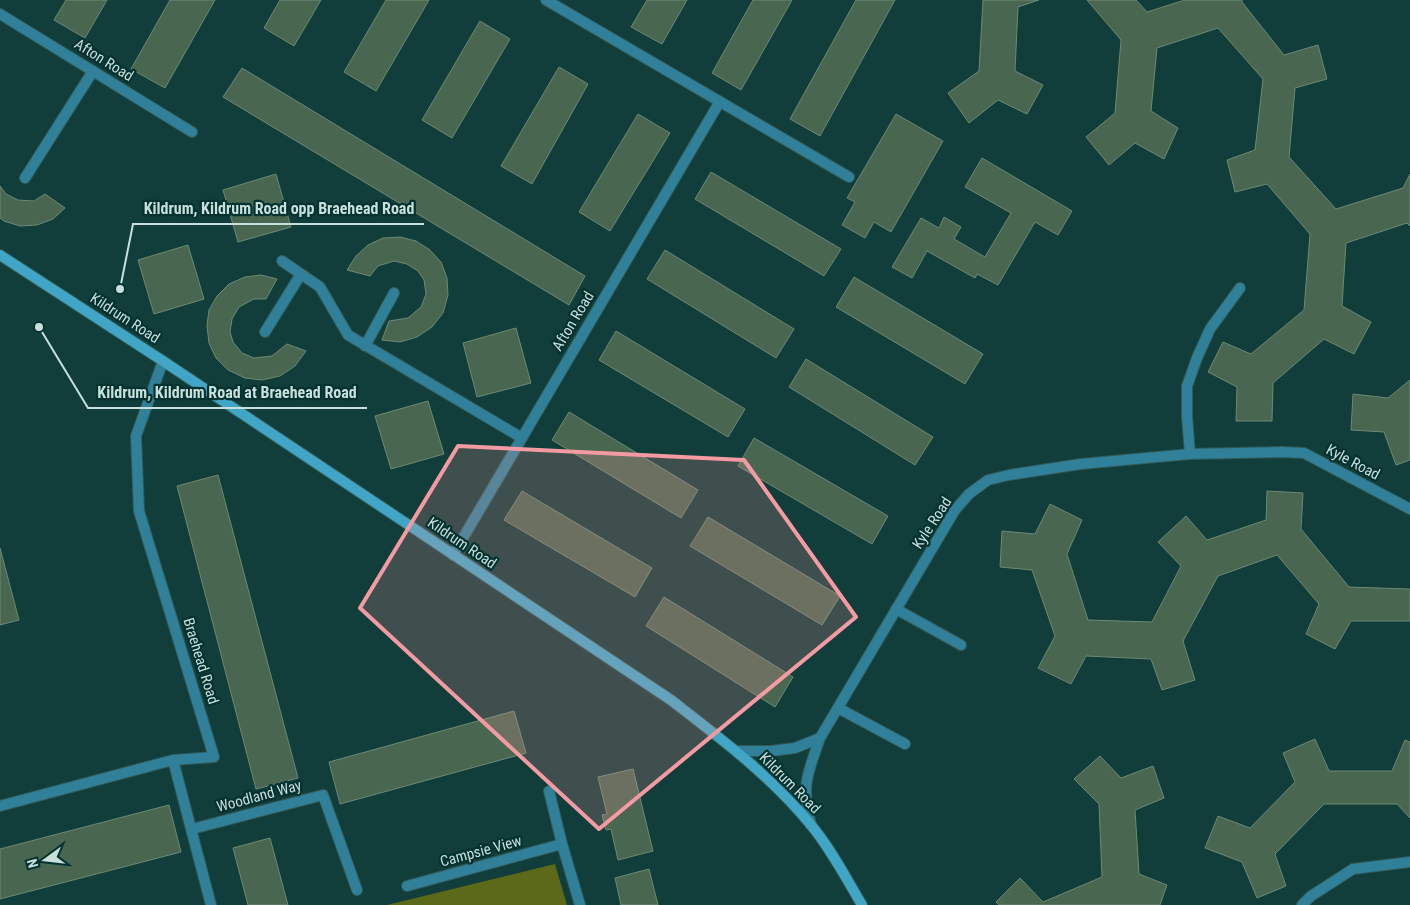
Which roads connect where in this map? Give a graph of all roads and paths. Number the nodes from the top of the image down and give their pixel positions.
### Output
1 (546, 0) edge
2 (0, 14) edge
3 (93, 71) junction
4 (720, 103) junction
5 (192, 132) dead end
6 (849, 177) dead end
7 (25, 178) dead end
8 (0, 255) edge
9 (282, 261) dead end
10 (301, 274) junction
11 (1240, 288) dead end
12 (394, 293) dead end
13 (265, 332) dead end
14 (365, 346) junction
15 (163, 361) junction
16 (522, 438) junction
17 (1190, 454) junction
18 (1410, 509) edge
19 (453, 555) junction
20 (896, 609) junction
21 (961, 645) dead end
22 (838, 708) junction
23 (820, 738) junction
24 (905, 744) dead end
25 (736, 751) junction
26 (173, 760) junction
27 (549, 791) dead end
28 (0, 806) edge
29 (811, 825) junction
30 (192, 829) junction
31 (562, 844) junction
32 (1410, 862) edge
33 (407, 886) dead end
34 (357, 890) dead end
35 (211, 905) edge
36 (580, 905) edge
37 (862, 905) edge
38 (1302, 905) edge

1 - 4 street
2 - 3 street, Afton Road
3 - 5 street, Afton Road
3 - 7 street
4 - 6 street
4 - 16 street, Afton Road
8 - 15 street, Kildrum Road
9 - 10 street
10 - 13 street
10 - 14 street
11 - 17 street
12 - 14 street
14 - 16 street
15 - 19 street, Kildrum Road
15 - 26 street, Braehead Road
16 - 19 street, Afton Road
17 - 18 street, Kyle Road
17 - 20 street, Kyle Road
19 - 25 street, Kildrum Road
20 - 21 street
20 - 22 street, Kyle Road
22 - 23 street, Kyle Road
22 - 24 street
23 - 25 street
23 - 29 street, Kyle Road
25 - 29 street, Kildrum Road
26 - 28 street, Braehead Road
26 - 30 street
27 - 31 street
29 - 37 street, Kildrum Road
30 - 34 street, Woodland Way
30 - 35 street
31 - 33 street, Campsie View
31 - 36 street
32 - 38 street

